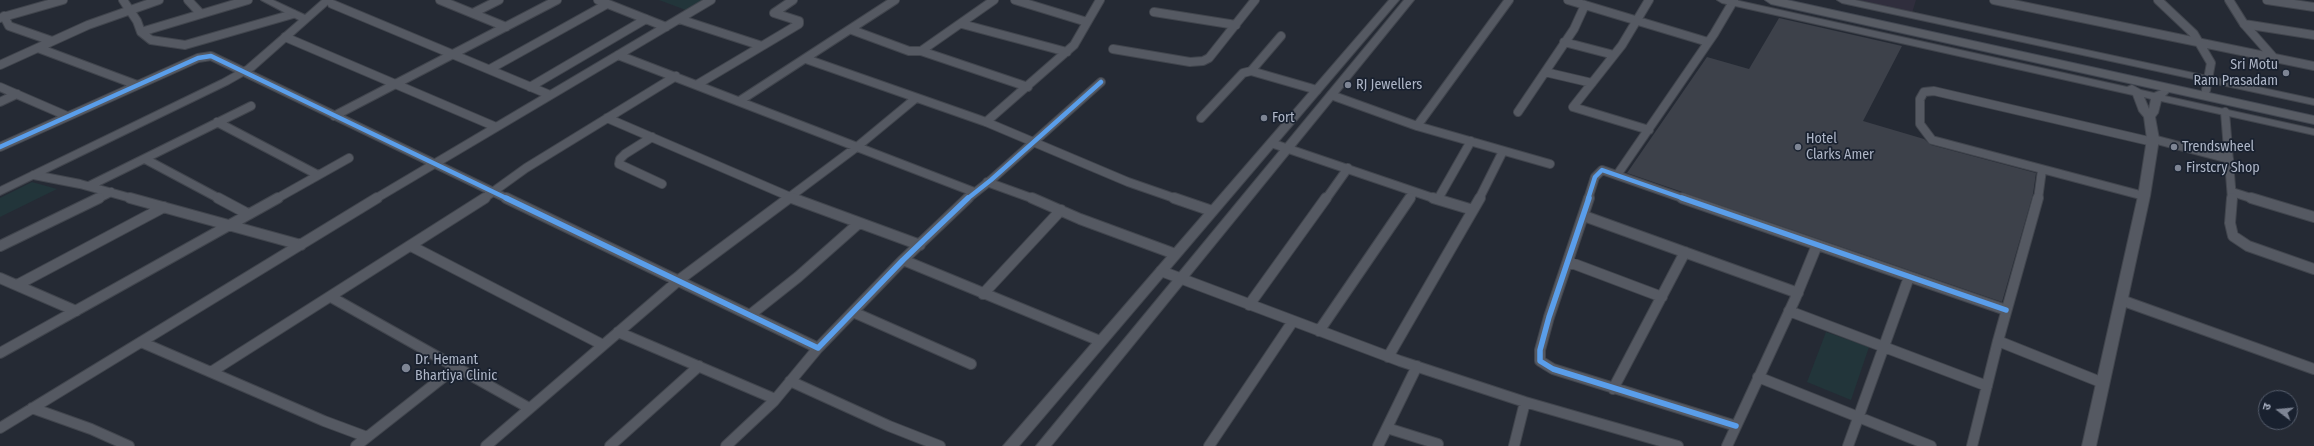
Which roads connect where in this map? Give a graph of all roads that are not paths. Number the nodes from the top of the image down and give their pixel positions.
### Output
1 (63, 0) edge
2 (122, 0) edge
3 (159, 0) edge
4 (188, 0) edge
5 (248, 0) edge
6 (266, 0) edge
7 (343, 0) edge
8 (442, 0) edge
9 (500, 0) edge
10 (557, 0) edge
11 (598, 0) edge
12 (711, 0) edge
13 (793, 0) edge
14 (883, 0) edge
15 (994, 0) edge
16 (1015, 0) edge
17 (1100, 0) edge
18 (1255, 0) edge
19 (1394, 0) edge
20 (1410, 0) edge
21 (1509, 0) edge
22 (1568, 0) edge
23 (1649, 0) edge
24 (1771, 0) edge
25 (1800, 0) edge
26 (1842, 0) edge
27 (1994, 0) edge
28 (2158, 0) edge
29 (2229, 0) edge
30 (2267, 0) edge
31 (894, 1) edge
32 (1730, 1) edge
33 (330, 2) edge
34 (607, 4) junction
35 (1585, 5) junction
36 (2314, 7) edge
37 (128, 10) junction
38 (1154, 12) dead end
39 (473, 13) junction
40 (201, 14) junction
41 (293, 14) junction
42 (2, 17) edge
43 (305, 19) junction
44 (646, 19) junction
45 (679, 19) junction
46 (1638, 20) junction
47 (1087, 22) junction
48 (962, 24) junction
49 (2244, 24) junction
50 (1236, 25) junction
51 (506, 27) junction
52 (666, 27) junction
53 (852, 30) junction
54 (141, 32) junction
55 (1281, 36) dead end
56 (2314, 36) edge
57 (286, 37) junction
58 (52, 41) junction
59 (1564, 42) junction
60 (1708, 42) junction
61 (2199, 42) junction
62 (185, 45) junction
63 (762, 46) junction
64 (38, 48) junction
65 (1113, 49) dead end
66 (921, 52) junction
67 (1067, 52) junction
68 (453, 54) junction
69 (618, 55) junction
70 (1614, 55) junction
71 (211, 56) junction
72 (2274, 58) junction
73 (806, 59) junction
74 (0, 65) edge
75 (2314, 66) edge
76 (490, 70) junction
77 (1251, 71) junction
78 (1545, 72) junction
79 (242, 73) junction
80 (676, 76) junction
81 (2120, 78) junction
82 (1101, 82) dead end
83 (1592, 83) junction
84 (395, 84) junction
85 (698, 84) junction
86 (137, 85) junction
87 (2207, 85) junction
88 (530, 86) junction
89 (0, 87) edge
90 (1028, 87) junction
91 (2168, 89) junction
92 (1317, 90) junction
93 (2137, 92) junction
94 (17, 94) junction
95 (550, 95) junction
96 (1331, 96) junction
97 (2157, 96) junction
98 (916, 98) junction
99 (741, 100) junction
100 (0, 102) edge
101 (2314, 102) edge
102 (251, 106) dead end
103 (1518, 112) dead end
104 (2225, 112) junction
105 (2314, 113) edge
106 (67, 116) junction
107 (334, 116) junction
108 (2149, 116) junction
109 (607, 118) junction
110 (1201, 118) dead end
111 (2314, 120) edge
112 (218, 122) junction
113 (986, 122) junction
114 (1417, 126) junction
115 (496, 127) junction
116 (1649, 130) junction
117 (2314, 132) edge
118 (652, 137) junction
119 (2153, 140) junction
120 (1471, 141) junction
121 (1034, 142) junction
122 (1271, 143) junction
123 (858, 146) junction
124 (0, 148) edge
125 (1287, 148) junction
126 (1503, 151) junction
127 (349, 158) dead end
128 (145, 159) junction
129 (2229, 159) junction
130 (434, 163) junction
131 (1550, 164) dead end
132 (1348, 168) junction
133 (2042, 170) junction
134 (34, 175) junction
135 (318, 175) junction
136 (1617, 175) junction
137 (988, 182) junction
138 (662, 184) dead end
139 (89, 186) junction
140 (0, 191) edge
141 (111, 192) junction
142 (494, 192) junction
143 (974, 192) junction
144 (1414, 192) junction
145 (2232, 192) junction
146 (790, 196) junction
147 (2144, 196) junction
148 (1438, 199) junction
149 (164, 207) junction
150 (1061, 210) junction
151 (1474, 210) junction
152 (1212, 211) junction
153 (248, 214) junction
154 (1584, 216) junction
155 (2314, 216) edge
156 (859, 223) junction
157 (228, 225) junction
158 (301, 245) junction
159 (920, 245) junction
160 (1817, 245) junction
161 (0, 246) edge
162 (411, 246) junction
163 (1685, 252) junction
164 (1175, 254) junction
165 (903, 260) junction
166 (1568, 262) junction
167 (2314, 269) edge
168 (1161, 271) junction
169 (1909, 277) junction
170 (0, 278) edge
171 (1180, 278) junction
172 (679, 280) junction
173 (17, 285) junction
174 (1798, 293) junction
175 (983, 294) junction
176 (331, 297) junction
177 (1662, 297) junction
178 (2121, 300) junction
179 (1250, 305) junction
180 (2006, 310) junction
181 (76, 311) junction
182 (1790, 311) junction
183 (854, 312) junction
184 (750, 315) junction
185 (1293, 321) junction
186 (1319, 331) junction
187 (618, 332) junction
188 (1998, 340) junction
189 (1100, 341) junction
190 (142, 342) junction
191 (603, 345) junction
192 (1883, 346) junction
193 (818, 348) junction
194 (0, 354) edge
195 (1388, 357) junction
196 (971, 364) dead end
197 (699, 366) junction
198 (1417, 366) junction
199 (455, 368) junction
200 (2314, 369) edge
201 (211, 372) junction
202 (1758, 377) junction
203 (790, 381) junction
204 (2103, 383) junction
205 (1988, 386) junction
206 (1613, 389) junction
207 (775, 399) junction
208 (1525, 402) junction
209 (32, 408) junction
210 (529, 408) junction
211 (1857, 417) junction
212 (1736, 426) junction
213 (0, 428) edge
214 (1387, 428) junction
215 (367, 437) junction
216 (1438, 444) dead end
217 (129, 446) edge
218 (356, 446) edge
219 (486, 446) edge
220 (610, 446) edge
221 (726, 446) edge
222 (940, 446) edge
223 (1010, 446) edge
224 (1042, 446) edge
225 (1208, 446) edge
226 (1378, 446) edge
227 (1514, 446) edge
228 (1678, 446) edge
229 (1727, 446) edge
230 (1848, 446) edge
231 (1931, 446) edge
232 (1972, 446) edge
233 (2089, 446) edge

1 - 42 street
2 - 37 street
3 - 37 street
4 - 40 street
5 - 40 street
6 - 41 street
7 - 33 street
8 - 39 street
9 - 39 street
10 - 51 street
11 - 34 street
12 - 45 street
13 - 63 street
14 - 31 street
15 - 48 street
16 - 47 street
17 - 47 street
18 - 50 street
19 - 92 street
20 - 96 street
21 - 114 street
22 - 35 street
23 - 46 street
24 - 81 main road
25 - 87 main road
26 - 87 street
27 - 61 street
28 - 61 street
29 - 49 street
30 - 36 street
31 - 53 street
32 - 60 street
32 - 93 street
33 - 43 street
33 - 68 street
34 - 44 street
34 - 76 street
35 - 46 street
35 - 59 street
37 - 54 street
37 - 58 street
38 - 50 street
39 - 51 street
40 - 54 street
41 - 43 street
41 - 62 street
42 - 58 street
43 - 57 street
44 - 52 street
44 - 88 street
45 - 52 street
45 - 63 street
46 - 60 street
46 - 70 street
47 - 67 street
48 - 66 street
48 - 67 street
49 - 56 street
49 - 72 street
50 - 65 street
51 - 68 street
52 - 69 street
53 - 66 street
53 - 73 street
54 - 62 street
55 - 77 street
57 - 79 street
57 - 84 street
58 - 64 street
59 - 70 street
59 - 78 street
60 - 116 street
61 - 72 street
61 - 87 street
62 - 71 street
63 - 85 street
64 - 74 street
64 - 86 street
66 - 90 street
67 - 90 street
68 - 76 street
68 - 84 street
69 - 80 street
69 - 95 street
70 - 83 street
71 - 79 street
71 - 86 street
72 - 75 street
73 - 98 street
73 - 99 street
76 - 88 street
77 - 92 street
77 - 110 street
78 - 83 street
78 - 103 street
79 - 107 street
79 - 134 street
80 - 85 street
80 - 109 street
81 - 91 main road
81 - 93 street
82 - 121 street
83 - 116 street
84 - 107 street
84 - 115 street
85 - 99 street
86 - 106 street
87 - 101 street
87 - 105 main road
88 - 95 street
89 - 94 street
90 - 113 street
91 - 97 street
91 - 111 main road
92 - 122 street
93 - 97 street
93 - 108 street
94 - 100 street
94 - 106 street
95 - 115 street
96 - 114 street
96 - 125 street
97 - 104 street
97 - 108 street
98 - 113 street
98 - 123 street
99 - 123 street
102 - 112 street
104 - 117 street
104 - 129 street
106 - 124 street
107 - 130 street
108 - 119 street
109 - 118 street
109 - 142 street
112 - 128 street
112 - 135 street
113 - 121 street
114 - 120 street
115 - 130 street
116 - 136 street
118 - 138 street
118 - 146 street
119 - 129 street
119 - 133 street
119 - 147 street
120 - 126 street
120 - 148 street
121 - 137 street
121 - 152 street
122 - 125 street
122 - 152 street
123 - 143 street
123 - 146 street
125 - 132 street
125 - 171 street
126 - 131 street
126 - 151 street
127 - 135 street
128 - 139 street
128 - 153 street
129 - 145 street
130 - 142 street
130 - 158 street
132 - 144 street
132 - 179 street
133 - 147 street
133 - 180 street
134 - 139 street
134 - 140 street
135 - 153 street
136 - 154 street
136 - 160 street
137 - 143 street
137 - 150 street
139 - 141 street
141 - 149 street
141 - 161 street
142 - 162 street
142 - 172 street
143 - 159 street
144 - 148 street
144 - 186 street
145 - 155 street
145 - 167 street
146 - 156 street
146 - 172 street
147 - 178 street
148 - 151 street
149 - 157 street
149 - 173 street
150 - 164 street
150 - 175 street
151 - 195 street
152 - 164 street
153 - 157 street
154 - 163 street
154 - 166 street
156 - 159 street
156 - 184 street
157 - 158 street
157 - 181 street
158 - 190 street
159 - 165 street
160 - 169 street
160 - 174 street
162 - 176 street
162 - 191 street
163 - 174 street
163 - 177 street
164 - 168 street
165 - 175 street
165 - 183 street
166 - 177 street
166 - 206 street
168 - 171 street
168 - 189 street
169 - 180 street
169 - 192 street
170 - 173 street
171 - 179 street
171 - 224 street
172 - 184 street
172 - 187 street
173 - 181 street
174 - 182 street
175 - 189 street
176 - 199 street
176 - 201 street
177 - 206 street
178 - 200 street
178 - 204 street
179 - 185 street
180 - 188 street
181 - 194 street
182 - 192 street
182 - 202 street
183 - 193 street
183 - 196 street
184 - 193 street
185 - 186 street
185 - 225 street
186 - 195 street
187 - 191 street
187 - 197 street
188 - 204 street
188 - 205 street
189 - 223 street
190 - 201 street
190 - 209 street
191 - 210 street
192 - 205 street
192 - 211 street
193 - 203 street
195 - 198 street
197 - 207 street
197 - 220 street
198 - 208 street
198 - 214 street
199 - 210 street
199 - 215 street
201 - 215 street
202 - 211 street
202 - 212 street
203 - 207 street
203 - 222 street
204 - 233 street
205 - 232 street
206 - 212 street
207 - 221 street
208 - 227 street
208 - 228 street
209 - 213 street
209 - 217 street
210 - 219 street
211 - 230 street
211 - 231 street
212 - 229 street
214 - 216 street
214 - 226 street
215 - 218 street

